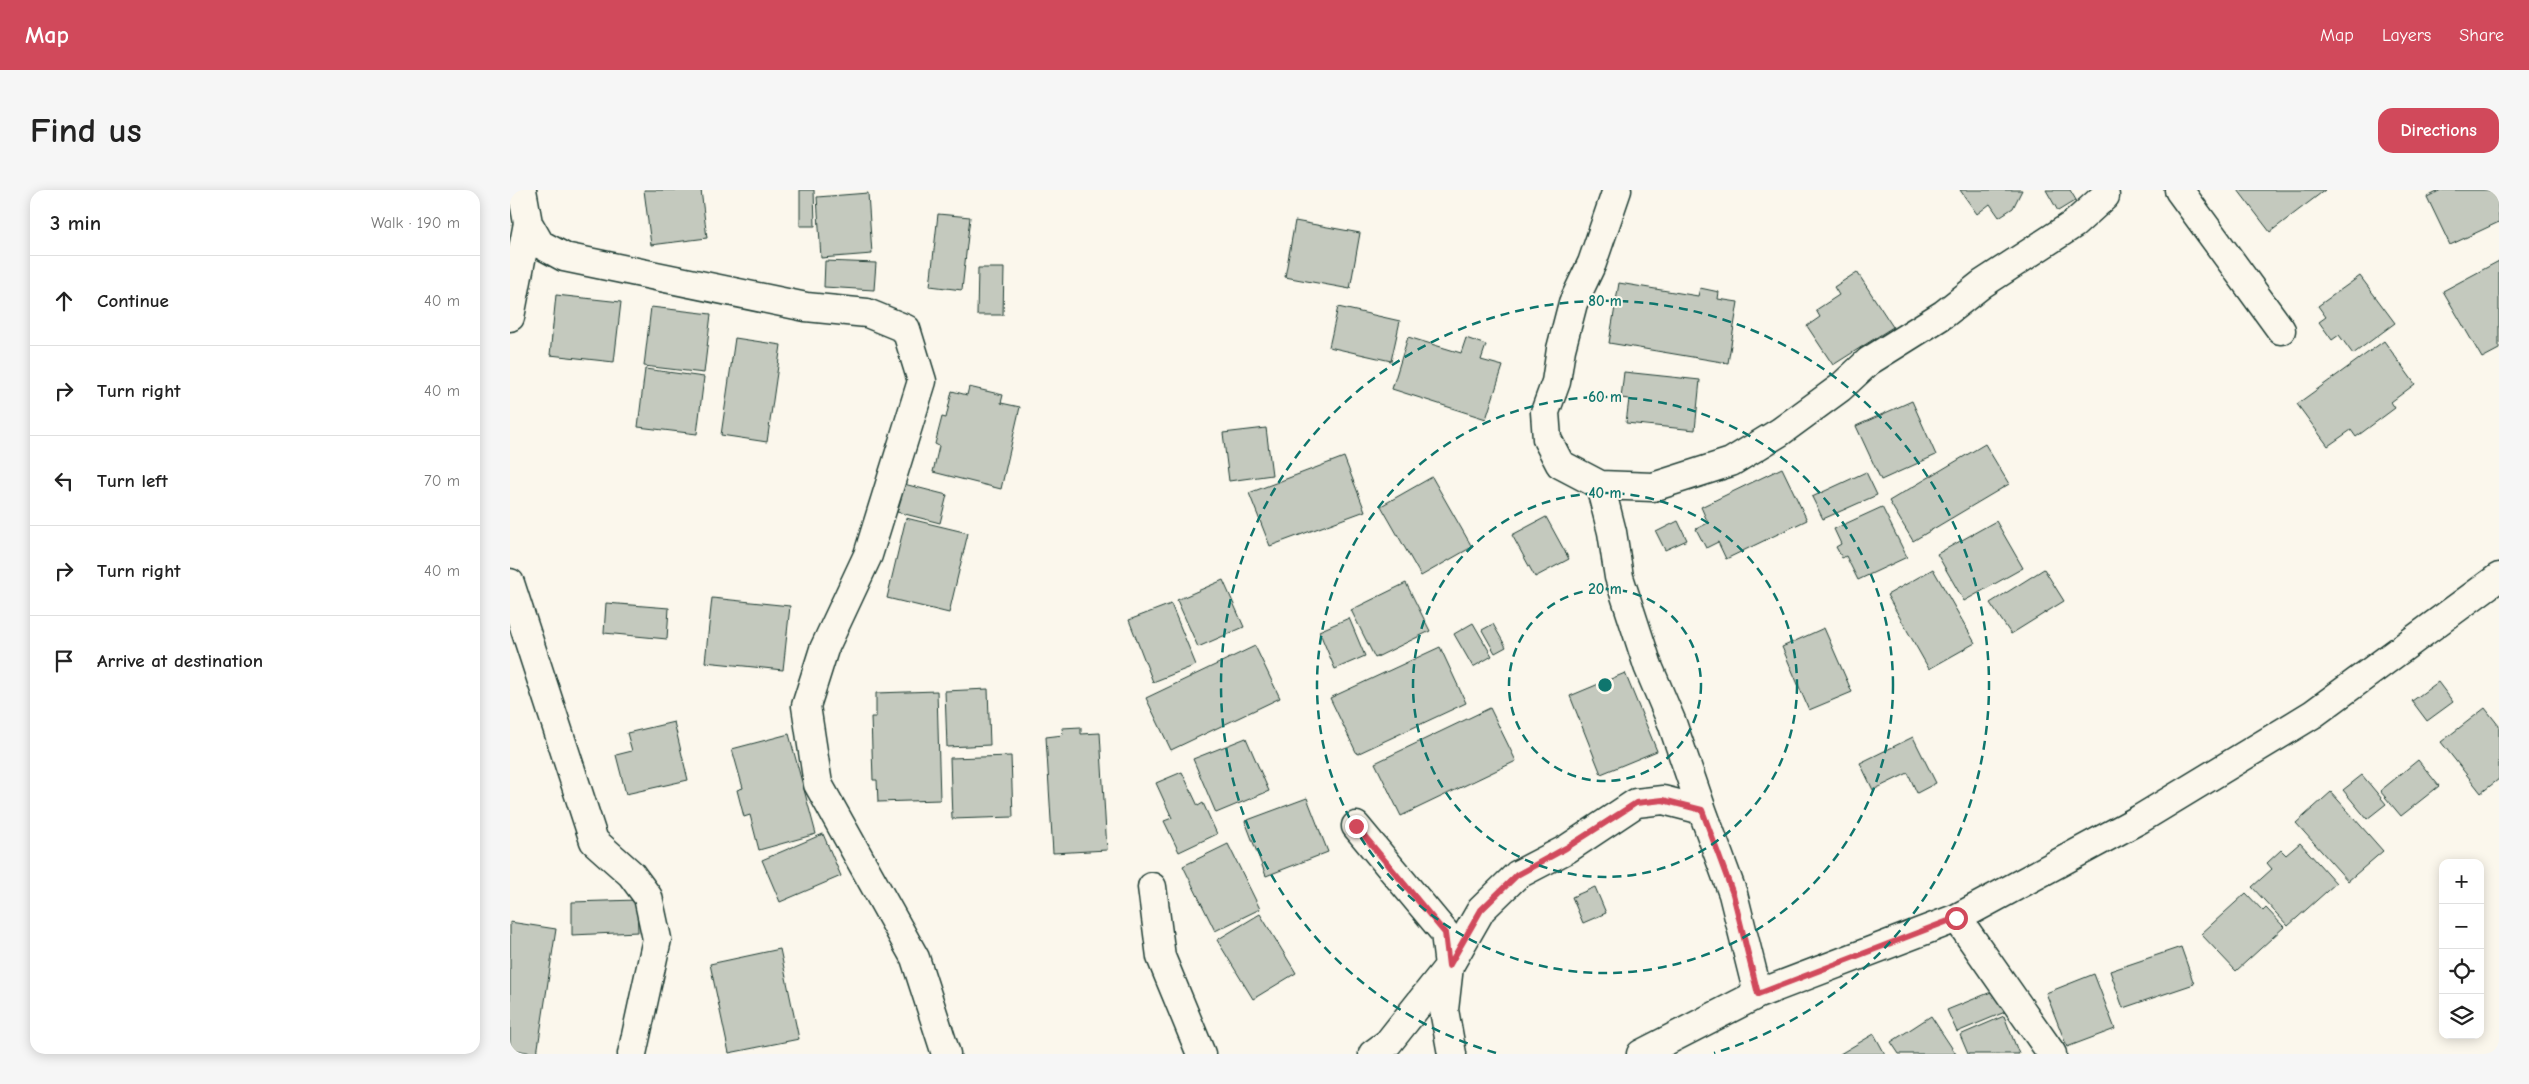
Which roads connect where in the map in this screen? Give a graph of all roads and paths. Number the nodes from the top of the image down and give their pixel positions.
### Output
1 (522, 190) edge
2 (1618, 190) edge
3 (2179, 190) edge
4 (2105, 196) dead end
5 (528, 223) junction
6 (510, 317) edge
7 (2281, 330) dead end
8 (1600, 485) junction
9 (2499, 577) edge
10 (510, 583) edge
11 (1702, 810) junction
12 (1356, 826) dead end
13 (1152, 887) dead end
14 (1956, 918) junction
15 (1449, 966) junction
16 (1758, 994) junction
17 (632, 1054) edge
18 (946, 1054) edge
19 (1201, 1054) edge
20 (1373, 1054) edge
21 (1452, 1054) edge
22 (1642, 1054) edge
23 (2052, 1054) edge

1 - 5 street
2 - 8 street
3 - 7 street
4 - 8 street
5 - 6 street
5 - 18 street
8 - 11 street
9 - 14 street
10 - 17 street
11 - 15 street
11 - 16 street
12 - 15 street
13 - 19 street
14 - 16 street
14 - 23 street
15 - 20 street
15 - 21 street
16 - 22 street

